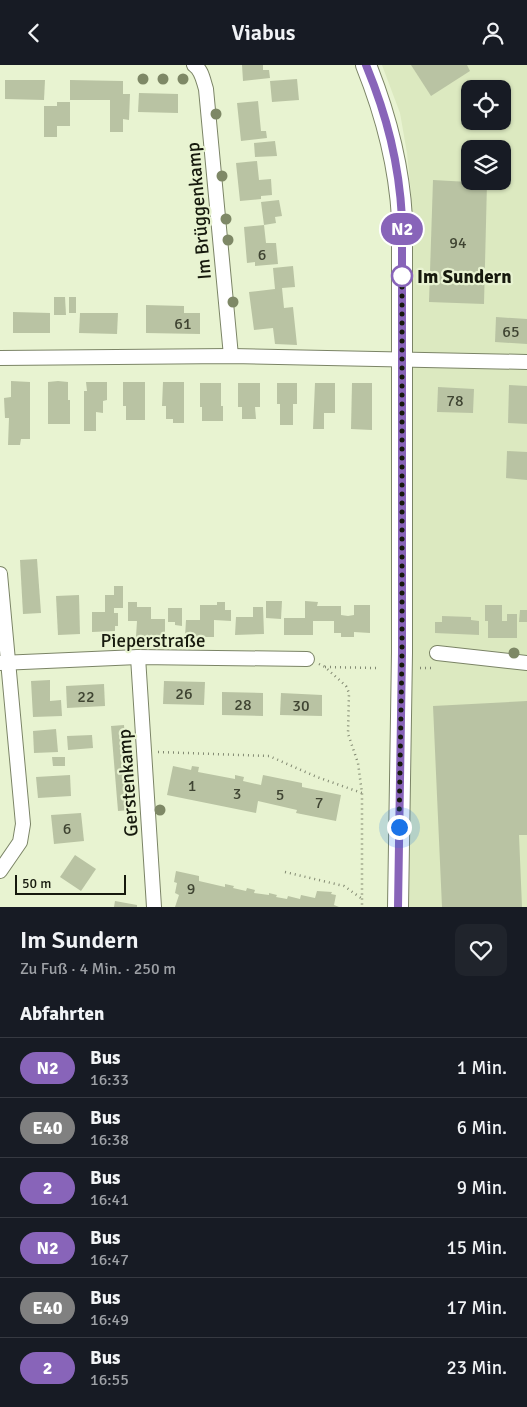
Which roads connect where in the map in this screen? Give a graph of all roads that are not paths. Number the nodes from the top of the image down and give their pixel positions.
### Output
1 (194, 65) edge
2 (366, 65) edge
3 (231, 357) junction
4 (0, 358) edge
5 (402, 360) junction
6 (527, 362) edge
7 (0, 573) edge
8 (437, 653) dead end
9 (138, 657) junction
10 (307, 659) road end
11 (4, 663) edge
12 (527, 663) edge
13 (0, 871) edge
14 (154, 907) edge
15 (398, 907) edge

1 - 3 street, Im Brüggenkamp
2 - 5 main road
3 - 4 street
3 - 5 street
5 - 6 street
5 - 15 main road
7 - 11 street
8 - 12 street
9 - 10 street, Pieperstraße
9 - 11 street, Pieperstraße
9 - 14 street, Gerstenkamp
11 - 13 street

